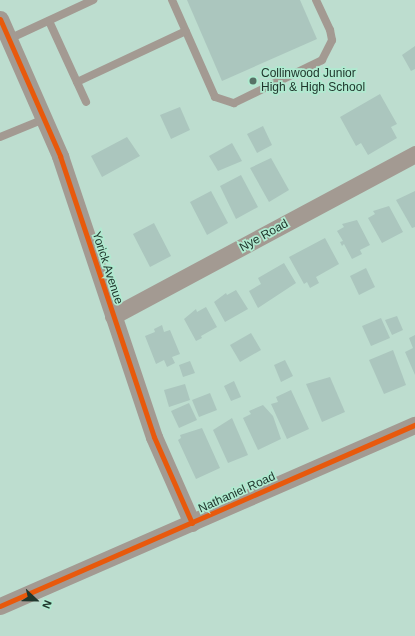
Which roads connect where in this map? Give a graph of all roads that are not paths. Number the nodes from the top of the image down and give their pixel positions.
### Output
1 (93, 0) edge
2 (172, 0) edge
3 (316, 0) edge
4 (0, 19) edge
5 (49, 21) junction
6 (186, 31) junction
7 (9, 39) junction
8 (78, 82) junction
9 (86, 102) dead end
10 (44, 119) junction
11 (0, 137) edge
12 (415, 154) edge
13 (113, 316) junction
14 (415, 426) edge
15 (192, 524) junction
16 (0, 606) edge

1 - 5 lane
2 - 6 lane
3 - 6 lane
4 - 7 street, Yorick Avenue
5 - 7 lane
5 - 8 lane
6 - 8 lane
7 - 10 street, Yorick Avenue
8 - 9 lane
10 - 11 lane
10 - 13 street, Yorick Avenue
12 - 13 street, Nye Road
13 - 15 street, Yorick Avenue
14 - 15 street, Nathaniel Road
15 - 16 street, Nathaniel Road

